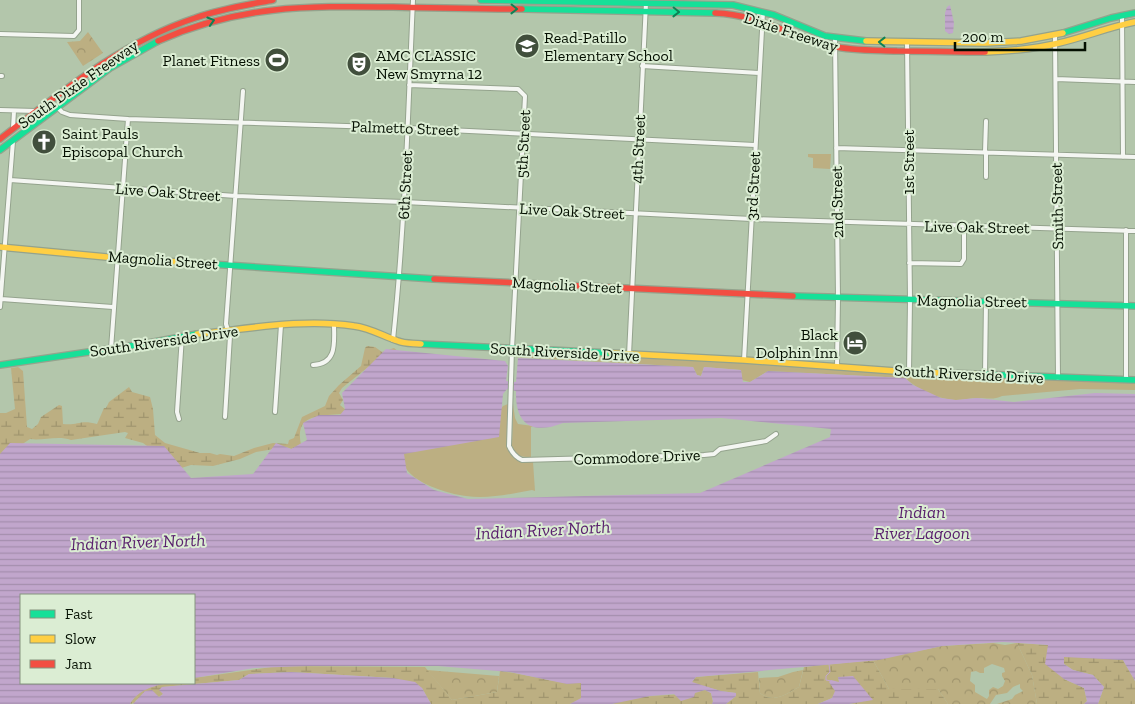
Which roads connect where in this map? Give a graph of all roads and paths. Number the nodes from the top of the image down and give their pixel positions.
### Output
1 (79, 0) edge
2 (273, 0) edge
3 (413, 0) edge
4 (481, 0) edge
5 (532, 1) edge
6 (249, 3) junction
7 (331, 3) edge
8 (646, 3) junction
9 (412, 8) junction
10 (532, 9) junction
11 (646, 11) junction
12 (249, 12) junction
13 (763, 12) junction
14 (1135, 13) edge
15 (1122, 16) junction
16 (762, 21) junction
17 (1135, 22) edge
18 (1122, 24) junction
19 (161, 30) junction
20 (0, 34) edge
21 (1055, 35) junction
22 (166, 38) junction
23 (835, 38) junction
24 (907, 42) junction
25 (985, 43) junction
26 (134, 44) junction
27 (1055, 44) junction
28 (835, 47) junction
29 (138, 51) junction
30 (907, 51) junction
31 (985, 52) junction
32 (642, 66) junction
33 (759, 73) junction
34 (1056, 79) junction
35 (1123, 82) junction
36 (1135, 82) edge
37 (410, 85) junction
38 (66, 89) junction
39 (243, 91) dead end
40 (51, 100) junction
41 (57, 107) junction
42 (0, 110) edge
43 (14, 111) junction
44 (38, 111) junction
45 (45, 116) junction
46 (128, 119) junction
47 (986, 121) dead end
48 (242, 123) junction
49 (408, 128) junction
50 (13, 129) junction
51 (524, 133) junction
52 (0, 139) edge
53 (639, 140) junction
54 (13, 141) junction
55 (755, 145) junction
56 (836, 148) junction
57 (0, 150) edge
58 (908, 150) junction
59 (986, 152) junction
60 (1056, 154) junction
61 (1123, 156) junction
62 (1135, 157) edge
63 (986, 177) dead end
64 (10, 180) junction
65 (124, 189) junction
66 (236, 196) junction
67 (404, 202) junction
68 (520, 209) junction
69 (635, 214) junction
70 (752, 219) junction
71 (838, 222) junction
72 (908, 225) junction
73 (964, 226) junction
74 (1057, 228) junction
75 (1126, 230) junction
76 (1135, 231) edge
77 (2, 248) edge
78 (117, 258) junction
79 (909, 263) junction
80 (230, 265) junction
81 (400, 277) junction
82 (516, 282) junction
83 (632, 288) junction
84 (748, 294) junction
85 (838, 298) junction
86 (1, 299) edge
87 (910, 300) junction
88 (986, 301) junction
89 (1058, 303) junction
90 (1125, 306) junction
91 (1135, 306) edge
92 (0, 307) edge
93 (113, 307) junction
94 (334, 324) junction
95 (281, 325) junction
96 (227, 331) junction
97 (182, 336) junction
98 (394, 340) junction
99 (111, 349) junction
100 (512, 349) junction
101 (628, 355) junction
102 (744, 360) junction
103 (0, 365) edge
104 (314, 365) dead end
105 (837, 366) junction
106 (909, 372) junction
107 (985, 375) junction
108 (1058, 378) junction
109 (1126, 380) junction
110 (1135, 380) edge
111 (275, 412) dead end
112 (226, 417) dead end
113 (179, 419) dead end
114 (776, 434) dead end
115 (509, 438) joint

1 - 20 street
2 - 6 street, South Dixie Freeway
3 - 9 street, 6th Street
4 - 5 street, Dixie Freeway
5 - 8 street, Dixie Freeway
5 - 10 street
6 - 12 street
6 - 19 street, South Dixie Freeway
7 - 9 street, South Dixie Freeway
7 - 12 street, South Dixie Freeway
8 - 11 street, 4th Street
8 - 13 street, Dixie Freeway
9 -> 10 street, Dixie Freeway
9 - 37 street, 6th Street
10 - 11 street, Dixie Freeway
11 -> 16 street, Dixie Freeway
11 - 32 street, 4th Street
22 -> 12 street, South Dixie Freeway
13 - 16 street, 3rd Street
13 - 23 street, Dixie Freeway
14 - 15 street, Dixie Freeway
15 - 18 street
15 - 21 street, Dixie Freeway
16 - 28 street, Dixie Freeway
16 - 33 street, 3rd Street
17 - 18 street, Dixie Freeway
18 - 27 street, Dixie Freeway
18 - 35 street
19 - 22 street
19 - 26 street, South Dixie Freeway
21 - 25 street, Dixie Freeway
21 - 27 street, Smith Street
22 - 29 street, South Dixie Freeway
24 -> 23 street, Dixie Freeway
23 - 28 street, 2nd Street
24 - 25 street, Dixie Freeway
24 - 30 street, 1st Street
25 - 31 street
26 - 29 street
26 - 38 street, South Dixie Freeway
27 - 31 street, Dixie Freeway
27 - 34 street, Smith Street
28 - 30 street, Dixie Freeway
28 - 56 street, 2nd Street
29 - 41 street, South Dixie Freeway
30 - 31 street, Dixie Freeway
30 - 58 street, 1st Street
32 - 33 street
32 - 53 street, 4th Street
33 - 55 street, 3rd Street
34 - 35 street
34 - 60 street, Smith Street
35 - 36 street
35 - 61 street
37 - 49 street, 6th Street
37 - 51 street, 5th Street
38 - 40 street, South Dixie Freeway
38 - 41 street
39 - 48 street
40 - 44 street, South Dixie Freeway
40 - 45 street
41 - 45 street, South Dixie Freeway
41 - 46 street, Palmetto Street
42 - 43 street
43 - 44 street
43 - 50 street
44 - 50 street, South Dixie Freeway
45 - 54 street, South Dixie Freeway
46 - 48 street, Palmetto Street
46 - 65 street
47 - 59 street
48 - 49 street, Palmetto Street
48 - 66 street
49 - 51 street, Palmetto Street
49 - 67 street, 6th Street
50 - 52 street, South Dixie Freeway
51 - 53 street, Palmetto Street
51 - 68 street, 5th Street
53 - 55 street, Palmetto Street
53 - 69 street, 4th Street
54 - 57 street, South Dixie Freeway
54 - 64 street
55 - 70 street, 3rd Street
56 - 58 street
56 - 71 street, 2nd Street
58 - 59 street
58 - 72 street, 1st Street
59 - 60 street
59 - 63 street
60 - 61 street
60 - 74 street, Smith Street
61 - 62 street
64 - 65 street, Live Oak Street
64 - 77 street
65 - 66 street, Live Oak Street
65 - 78 street
66 - 67 street, Live Oak Street
66 - 80 street
67 - 68 street, Live Oak Street
67 - 81 street, 6th Street
68 - 69 street, Live Oak Street
68 - 82 street, 5th Street
69 - 70 street, Live Oak Street
69 - 83 street, 4th Street
70 - 71 street, Live Oak Street
70 - 84 street, 3rd Street
71 - 72 street, Live Oak Street
71 - 85 street, 2nd Street
72 - 73 street, Live Oak Street
72 - 79 street, 1st Street
73 - 74 street, Live Oak Street
73 - 79 street
74 - 75 street, Live Oak Street
74 - 89 street, Smith Street
75 - 76 street, Live Oak Street
75 - 90 street
77 - 78 street, Magnolia Street
77 - 86 street
78 - 80 street, Magnolia Street
78 - 93 street
79 - 87 street, 1st Street
80 - 81 street, Magnolia Street
80 - 96 street
81 - 82 street, Magnolia Street
81 - 98 street, 6th Street
82 - 83 street, Magnolia Street
82 - 100 street, 5th Street
83 - 84 street, Magnolia Street
83 - 101 street, 4th Street
84 - 85 street, Magnolia Street
84 - 102 street, 3rd Street
85 - 87 street, Magnolia Street
85 - 105 street, 2nd Street
86 - 92 street
86 - 93 street
87 - 88 street, Magnolia Street
87 - 106 street, 1st Street
88 - 89 street, Magnolia Street
88 - 107 street
89 - 90 street, Magnolia Street
89 - 108 street, Smith Street
90 - 91 street, Magnolia Street
90 - 109 street
93 - 99 street
94 - 95 street, South Riverside Drive
94 - 98 street, South Riverside Drive
94 - 104 street
95 - 96 street, South Riverside Drive
95 - 111 street
96 - 97 street, South Riverside Drive
96 - 112 street
97 - 99 street, South Riverside Drive
97 - 113 street
98 - 100 street, South Riverside Drive
99 - 103 street, South Riverside Drive
100 - 101 street, South Riverside Drive
100 - 115 street, 5th Street
101 - 102 street, South Riverside Drive
102 - 105 street, South Riverside Drive
105 - 106 street, South Riverside Drive
106 - 107 street, South Riverside Drive
107 - 108 street, South Riverside Drive
108 - 109 street, South Riverside Drive
109 - 110 street, South Riverside Drive
114 - 115 street, Commodore Drive

